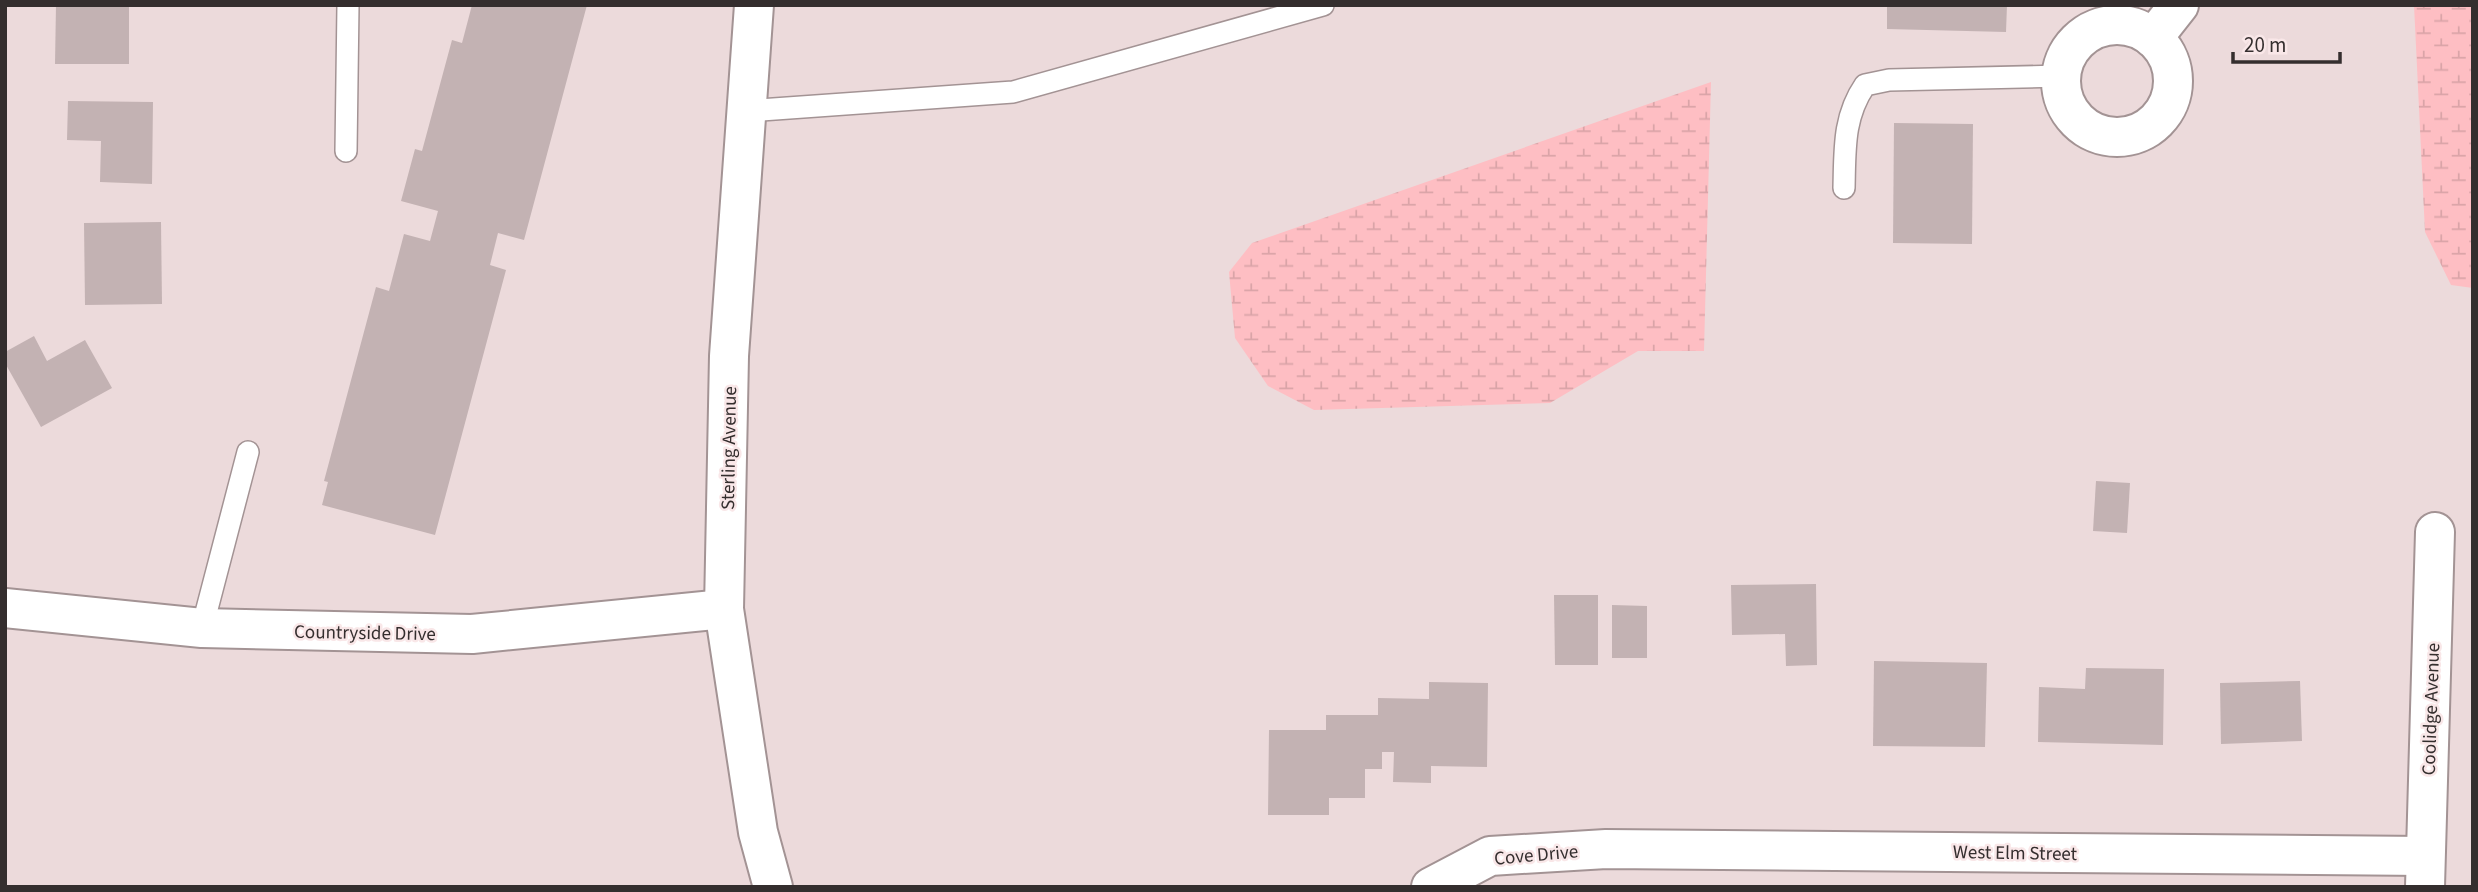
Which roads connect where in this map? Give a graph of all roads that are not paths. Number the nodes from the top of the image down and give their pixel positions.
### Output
1 (348, 5) edge
2 (754, 5) edge
3 (1323, 5) edge
4 (2179, 5) edge
5 (2153, 38) junction
6 (2061, 76) junction
7 (746, 111) junction
8 (346, 151) dead end
9 (1844, 188) dead end
10 (248, 452) dead end
11 (2435, 532) dead end
12 (5, 608) edge
13 (724, 609) junction
14 (202, 628) junction
15 (1606, 849) joint
16 (2425, 871) edge
17 (773, 887) edge
18 (1431, 887) edge

1 - 8 lane
2 - 7 street, Sterling Avenue
3 - 7 lane
4 - 5 street
5 - 6 street
5 - 6 street
6 - 9 lane
7 - 13 street, Sterling Avenue
10 - 14 lane
11 - 16 street, Coolidge Avenue
12 - 14 street, Countryside Drive
13 - 14 street, Countryside Drive
13 - 17 street, Sterling Avenue
15 - 16 street, West Elm Street
15 - 18 street, Cove Drive

